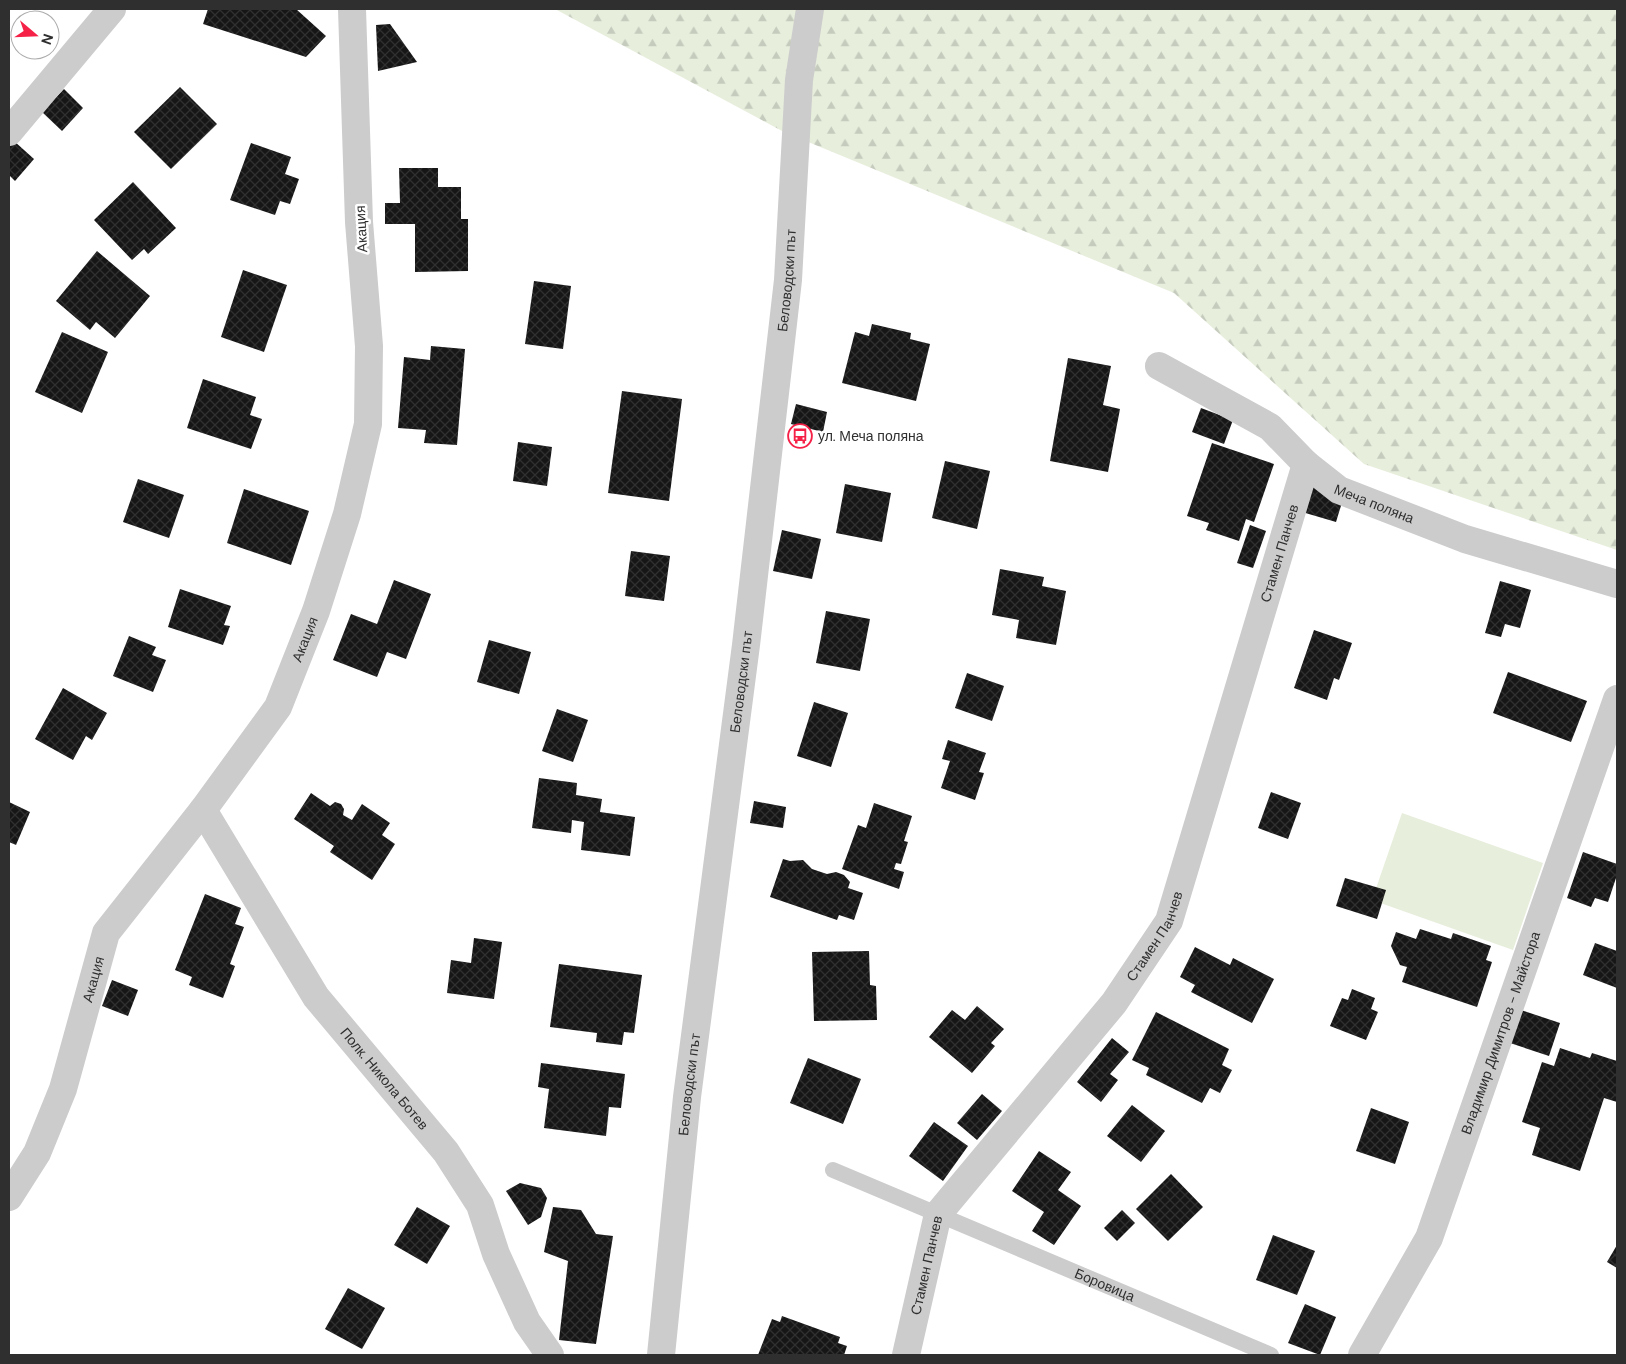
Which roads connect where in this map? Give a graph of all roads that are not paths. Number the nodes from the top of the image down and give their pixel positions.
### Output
1 (112, 9) edge
2 (352, 9) edge
3 (810, 9) edge
4 (9, 132) edge
5 (1159, 366) dead end
6 (1306, 464) junction
7 (1617, 584) edge
8 (1617, 699) edge
9 (203, 810) junction
10 (833, 1170) dead end
11 (9, 1197) edge
12 (938, 1214) junction
13 (550, 1355) edge
14 (661, 1355) edge
15 (906, 1355) edge
16 (1271, 1355) edge
17 (1362, 1355) edge

1 - 4 street
2 - 9 street, Акация
3 - 14 street, Беловодски път
5 - 6 street, Меча поляна
6 - 7 street, Меча поляна
6 - 12 street, Стамен Панчев
8 - 17 street, Владимир Димитров - Майстора
9 - 11 street, Акация
9 - 13 street, Полк. Никола Ботев
10 - 12 lane, Боровица
12 - 15 street, Стамен Панчев
12 - 16 lane, Боровица

